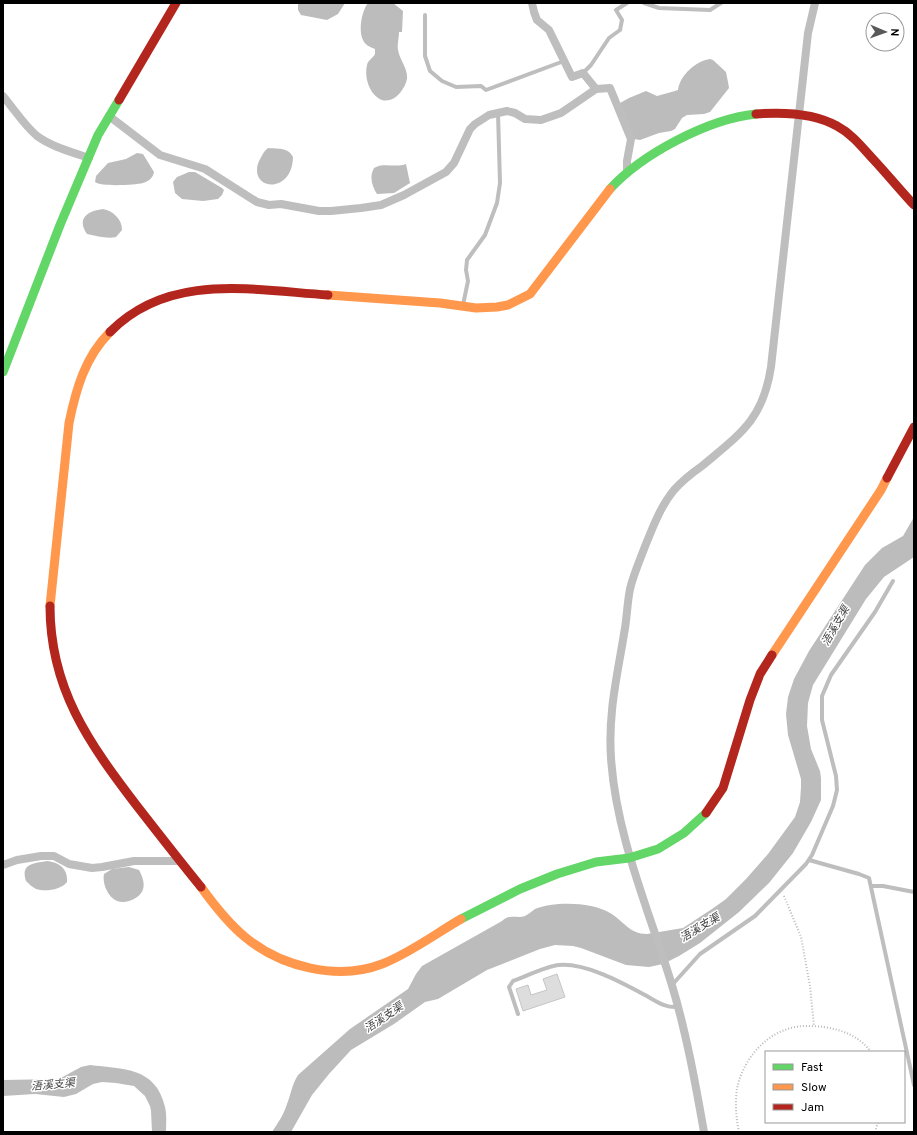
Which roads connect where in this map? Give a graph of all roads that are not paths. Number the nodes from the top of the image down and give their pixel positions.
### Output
1 (176, 3) edge
2 (532, 3) edge
3 (627, 3) edge
4 (644, 3) edge
5 (721, 3) edge
6 (815, 3) edge
7 (425, 15) dead end
8 (564, 61) junction
9 (583, 73) junction
10 (596, 89) junction
11 (3, 96) edge
12 (498, 112) junction
13 (799, 115) junction
14 (110, 116) junction
15 (89, 158) junction
16 (627, 171) junction
17 (914, 205) edge
18 (463, 306) junction
19 (3, 372) edge
20 (914, 427) edge
21 (893, 581) dead end
22 (631, 858) junction
23 (809, 860) junction
24 (180, 861) junction
25 (3, 865) edge
26 (871, 886) junction
27 (914, 892) edge
28 (671, 984) junction
29 (678, 1007) junction
30 (518, 1014) dead end
31 (914, 1086) edge
32 (704, 1132) edge

1 - 14 street
2 - 8 street
3 - 9 lane
4 - 5 lane
6 - 13 street
7 - 8 lane
8 - 9 street
9 - 10 street
10 - 12 street
10 - 16 street
11 - 15 street
12 - 14 street
12 - 18 lane
13 - 16 street
13 - 17 street
13 - 22 street
14 - 15 street
15 - 19 street
16 - 18 street
18 - 24 street
20 - 22 street
21 - 23 lane
22 - 24 street
22 - 28 street
23 - 26 lane
23 - 28 lane
24 - 25 street
26 - 27 lane
26 - 31 lane
28 - 29 street
29 - 30 lane
29 - 32 street

